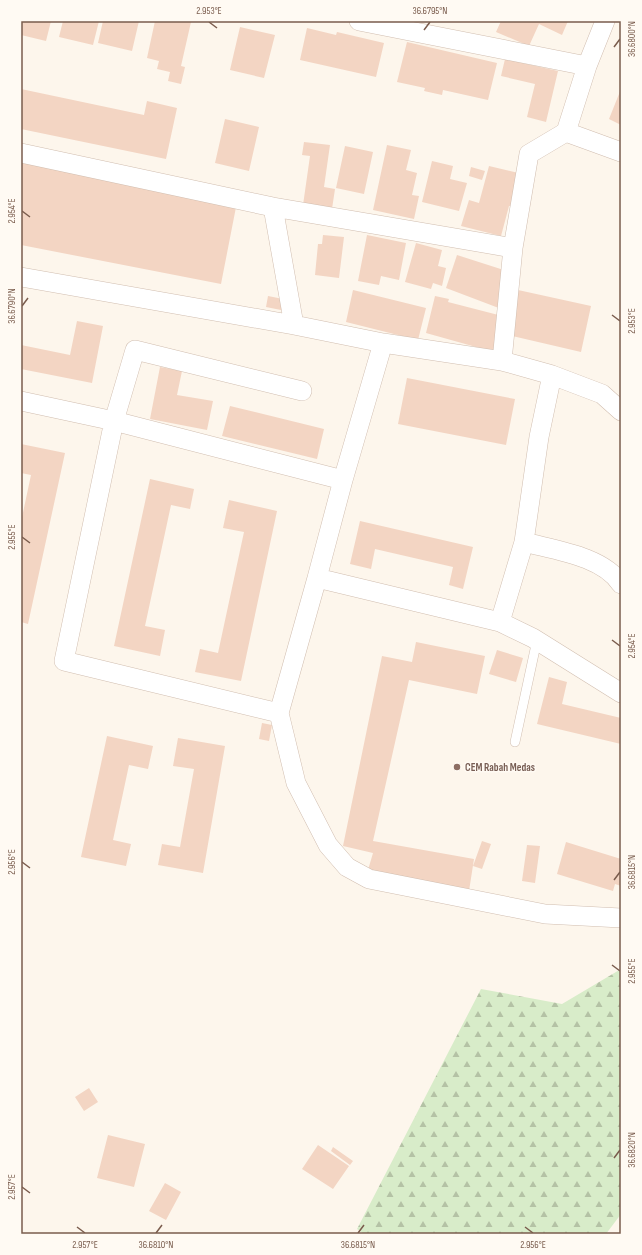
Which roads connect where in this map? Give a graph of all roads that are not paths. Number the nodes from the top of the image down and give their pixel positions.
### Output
1 (359, 21) edge
2 (605, 21) edge
3 (402, 25) edge
4 (587, 66) junction
5 (566, 132) junction
6 (621, 152) edge
7 (21, 153) edge
8 (273, 207) junction
9 (513, 248) junction
10 (21, 277) edge
11 (294, 325) junction
12 (383, 343) junction
13 (502, 361) junction
14 (552, 375) junction
15 (302, 391) dead end
16 (621, 393) edge
17 (602, 394) junction
18 (21, 401) edge
19 (621, 411) edge
20 (114, 421) junction
21 (343, 480) junction
22 (524, 542) junction
23 (317, 578) junction
24 (621, 584) edge
25 (500, 622) junction
26 (537, 640) junction
27 (621, 694) edge
28 (279, 713) junction
29 (515, 742) dead end
30 (621, 918) edge

1 - 3 street
2 - 4 street
3 - 4 street
4 - 5 street
5 - 6 street
5 - 9 street
7 - 8 street
8 - 9 street
8 - 11 street
9 - 13 street
10 - 11 street
11 - 12 street
12 - 13 street
12 - 21 street
13 - 14 street
14 - 17 street
14 - 22 street
15 - 20 street
16 - 17 street
17 - 19 street
18 - 20 street
20 - 21 street
20 - 28 street
21 - 23 street
22 - 24 street
22 - 25 street
23 - 25 street
23 - 28 street
25 - 26 street
26 - 27 street
26 - 29 lane
28 - 30 street

